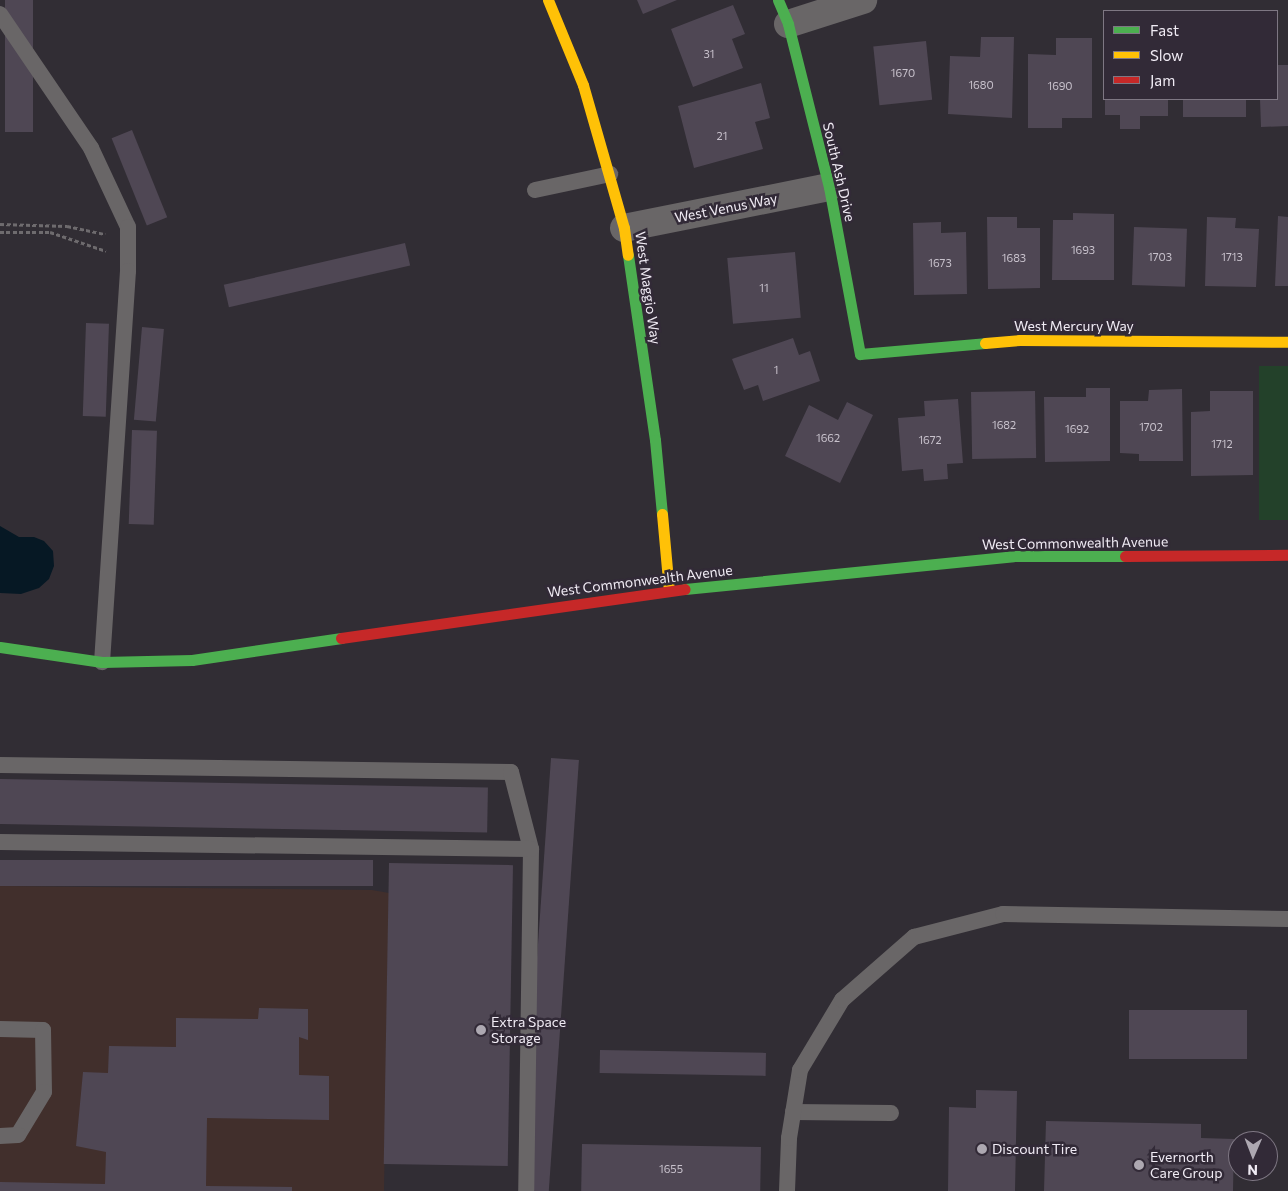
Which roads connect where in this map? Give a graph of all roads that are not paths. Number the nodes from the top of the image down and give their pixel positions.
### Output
1 (548, 0) edge
2 (863, 0) edge
3 (783, 12) edge
4 (0, 14) edge
5 (610, 174) junction
6 (829, 187) junction
7 (535, 190) dead end
8 (624, 228) junction
9 (1288, 342) edge
10 (860, 354) joint
11 (1288, 555) edge
12 (669, 591) junction
13 (0, 647) edge
14 (102, 662) junction
15 (0, 765) edge
16 (0, 842) edge
17 (531, 849) junction
18 (1288, 919) edge
19 (0, 1030) edge
20 (793, 1112) junction
21 (891, 1113) dead end
22 (0, 1136) edge
23 (526, 1191) edge
24 (787, 1191) edge

1 - 5 street, West Maggio Way
2 - 3 street
3 - 6 street, South Ash Drive
4 - 14 lane
5 - 7 lane
5 - 8 street, West Maggio Way
6 - 8 street, West Venus Way
6 - 10 street, South Ash Drive
8 - 12 street, West Maggio Way
9 - 10 street, West Mercury Way
11 - 12 street, West Commonwealth Avenue
12 - 14 street, West Commonwealth Avenue
13 - 14 street, West Commonwealth Avenue
15 - 17 lane
16 - 17 lane
17 - 23 lane
18 - 20 lane
19 - 22 lane
20 - 21 lane
20 - 24 lane

